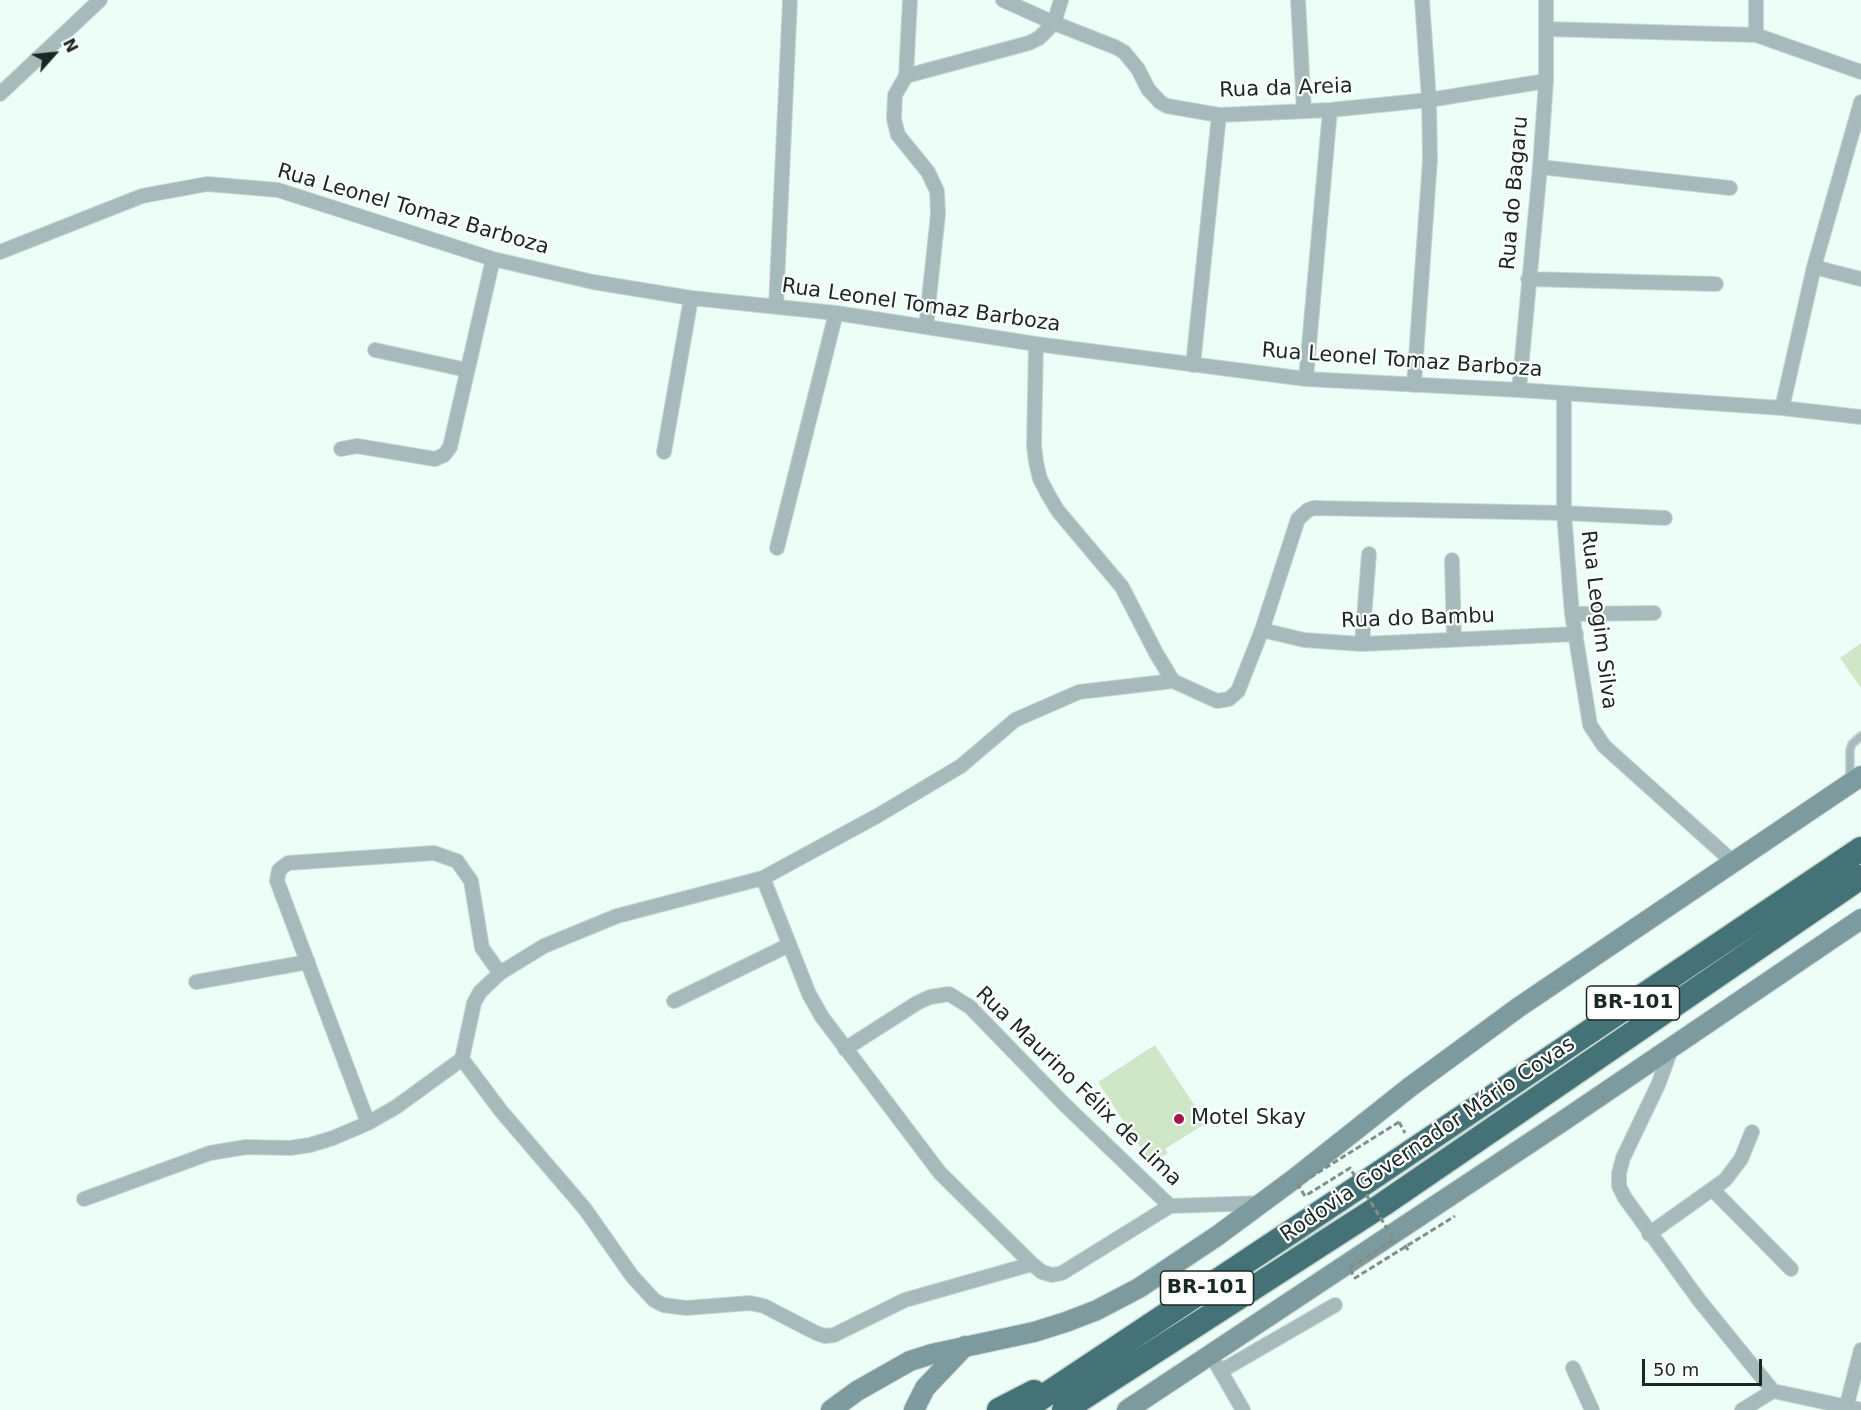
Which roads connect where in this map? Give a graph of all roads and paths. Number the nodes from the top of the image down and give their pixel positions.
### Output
1 (100, 0) edge
2 (790, 0) edge
3 (910, 0) edge
4 (1003, 0) edge
5 (1061, 0) edge
6 (1298, 0) edge
7 (1422, 0) edge
8 (1546, 0) edge
9 (1756, 0) edge
10 (1054, 23) junction
11 (1545, 29) junction
12 (1756, 35) junction
13 (1861, 72) edge
14 (906, 76) junction
15 (1546, 81) junction
16 (0, 94) edge
17 (1429, 100) junction
18 (1861, 102) edge
19 (1330, 110) junction
20 (1304, 111) junction
21 (1219, 115) junction
22 (1540, 167) junction
23 (1730, 188) dead end
24 (0, 252) edge
25 (493, 259) junction
26 (1814, 267) junction
27 (1528, 279) junction
28 (1861, 279) edge
29 (1716, 284) dead end
30 (692, 298) junction
31 (776, 306) junction
32 (836, 313) junction
33 (926, 327) junction
34 (1036, 344) junction
35 (375, 350) dead end
36 (1193, 365) junction
37 (467, 370) junction
38 (1306, 379) junction
39 (1414, 385) junction
40 (1519, 390) junction
41 (1564, 393) junction
42 (1782, 408) junction
43 (1861, 417) edge
44 (341, 449) dead end
45 (664, 452) dead end
46 (1564, 513) junction
47 (1665, 518) dead end
48 (777, 548) dead end
49 (1369, 554) dead end
50 (1452, 560) dead end
51 (1654, 613) dead end
52 (1572, 614) junction
53 (1262, 630) junction
54 (1576, 634) junction
55 (1454, 639) junction
56 (1362, 644) junction
57 (1173, 681) junction
58 (1861, 736) edge
59 (1856, 779) edge
60 (1861, 849) edge
61 (1732, 862) junction
62 (763, 878) junction
63 (1861, 878) edge
64 (1861, 919) edge
65 (789, 945) junction
66 (308, 962) junction
67 (500, 973) junction
68 (196, 982) dead end
69 (674, 1001) dead end
70 (1672, 1047) junction
71 (845, 1049) junction
72 (462, 1059) junction
73 (1399, 1122) dead end
74 (368, 1123) junction
75 (1752, 1132) dead end
76 (1713, 1190) junction
77 (84, 1199) dead end
78 (1262, 1203) junction
79 (1170, 1206) junction
80 (1455, 1216) dead end
81 (1649, 1234) junction
82 (1032, 1264) junction
83 (1791, 1269) dead end
84 (1335, 1305) dead end
85 (965, 1346) junction
86 (1861, 1350) edge
87 (1210, 1354) junction
88 (1101, 1359) junction
89 (1573, 1368) dead end
90 (1221, 1371) junction
91 (1773, 1391) junction
92 (1846, 1408) junction
93 (831, 1410) edge
94 (914, 1410) edge
95 (999, 1410) edge
96 (1023, 1410) edge
97 (1064, 1410) edge
98 (1127, 1410) edge
99 (1243, 1410) edge
100 (1592, 1410) edge
101 (1742, 1410) edge
102 (1861, 1410) edge

1 - 16 street
2 - 31 street
3 - 14 street
4 - 10 street, Rua da Areia
5 - 10 street
6 - 20 street
7 - 17 street
8 - 11 street, Rua do Bagaru
9 - 12 street
10 - 14 street
10 - 21 street, Rua da Areia
11 - 12 street
11 - 15 street, Rua do Bagaru
12 - 13 street
14 - 33 street
15 - 17 street, Rua da Areia
15 - 22 street, Rua do Bagaru
17 - 19 street, Rua da Areia
17 - 39 street
18 - 26 street
19 - 20 street, Rua da Areia
19 - 38 street
20 - 21 street, Rua da Areia
21 - 36 street
22 - 23 street
22 - 27 street, Rua do Bagaru
24 - 25 street, Rua Leonel Tomaz Barboza
25 - 30 street, Rua Leonel Tomaz Barboza
25 - 37 street
26 - 28 street
26 - 42 street
27 - 29 street
27 - 40 street, Rua do Bagaru
30 - 31 street, Rua Leonel Tomaz Barboza
30 - 45 street
31 - 32 street, Rua Leonel Tomaz Barboza
32 - 33 street, Rua Leonel Tomaz Barboza
32 - 48 street
33 - 34 street, Rua Leonel Tomaz Barboza
34 - 36 street, Rua Leonel Tomaz Barboza
34 - 57 street
35 - 37 street
36 - 38 street, Rua Leonel Tomaz Barboza
37 - 44 street
38 - 39 street, Rua Leonel Tomaz Barboza
39 - 40 street, Rua Leonel Tomaz Barboza
40 - 41 street, Rua Leonel Tomaz Barboza
41 - 42 street, Rua Leonel Tomaz Barboza
41 - 46 street, Rua Leogim Silva
42 - 43 street, Rua Leonel Tomaz Barboza
46 - 47 street
46 - 52 street, Rua Leogim Silva
46 - 53 street
49 - 56 street
50 - 55 street
51 - 52 street
52 - 54 street, Rua Leogim Silva
53 - 56 street, Rua do Bambu
53 - 57 street
54 - 55 street, Rua do Bambu
54 - 61 street, Rua Leogim Silva
55 - 56 street, Rua do Bambu
57 - 62 street
58 - 59 lane
59 - 61 main road
60 - 88 highway, Rodovia Governador Mário Covas / BR-101
61 - 78 main road
62 - 65 street
62 - 67 street
63 - 97 highway, Rodovia Governador Mário Covas / BR-101
64 - 70 main road
65 - 69 street
65 - 71 street
66 - 67 street
66 - 68 street
66 - 74 street
67 - 72 street
70 - 81 street
70 - 87 main road
71 - 79 street, Rua Maurino Félix de Lima
71 - 82 street
72 - 74 street
72 - 82 street
73 - 80 path, bridge
74 - 77 street
75 - 76 street
76 - 81 street
76 - 83 street
78 - 79 street, Rua Maurino Félix de Lima
78 - 85 main road
79 - 82 street
81 - 91 street
84 - 90 street
85 - 93 main road
85 - 94 main road
86 - 92 street
87 - 90 street
87 - 98 main road
88 - 95 highway
88 - 96 highway, Rodovia Governador Mário Covas / BR-101
89 - 100 street
90 - 99 street
91 - 92 street
91 - 101 street
92 - 102 street

